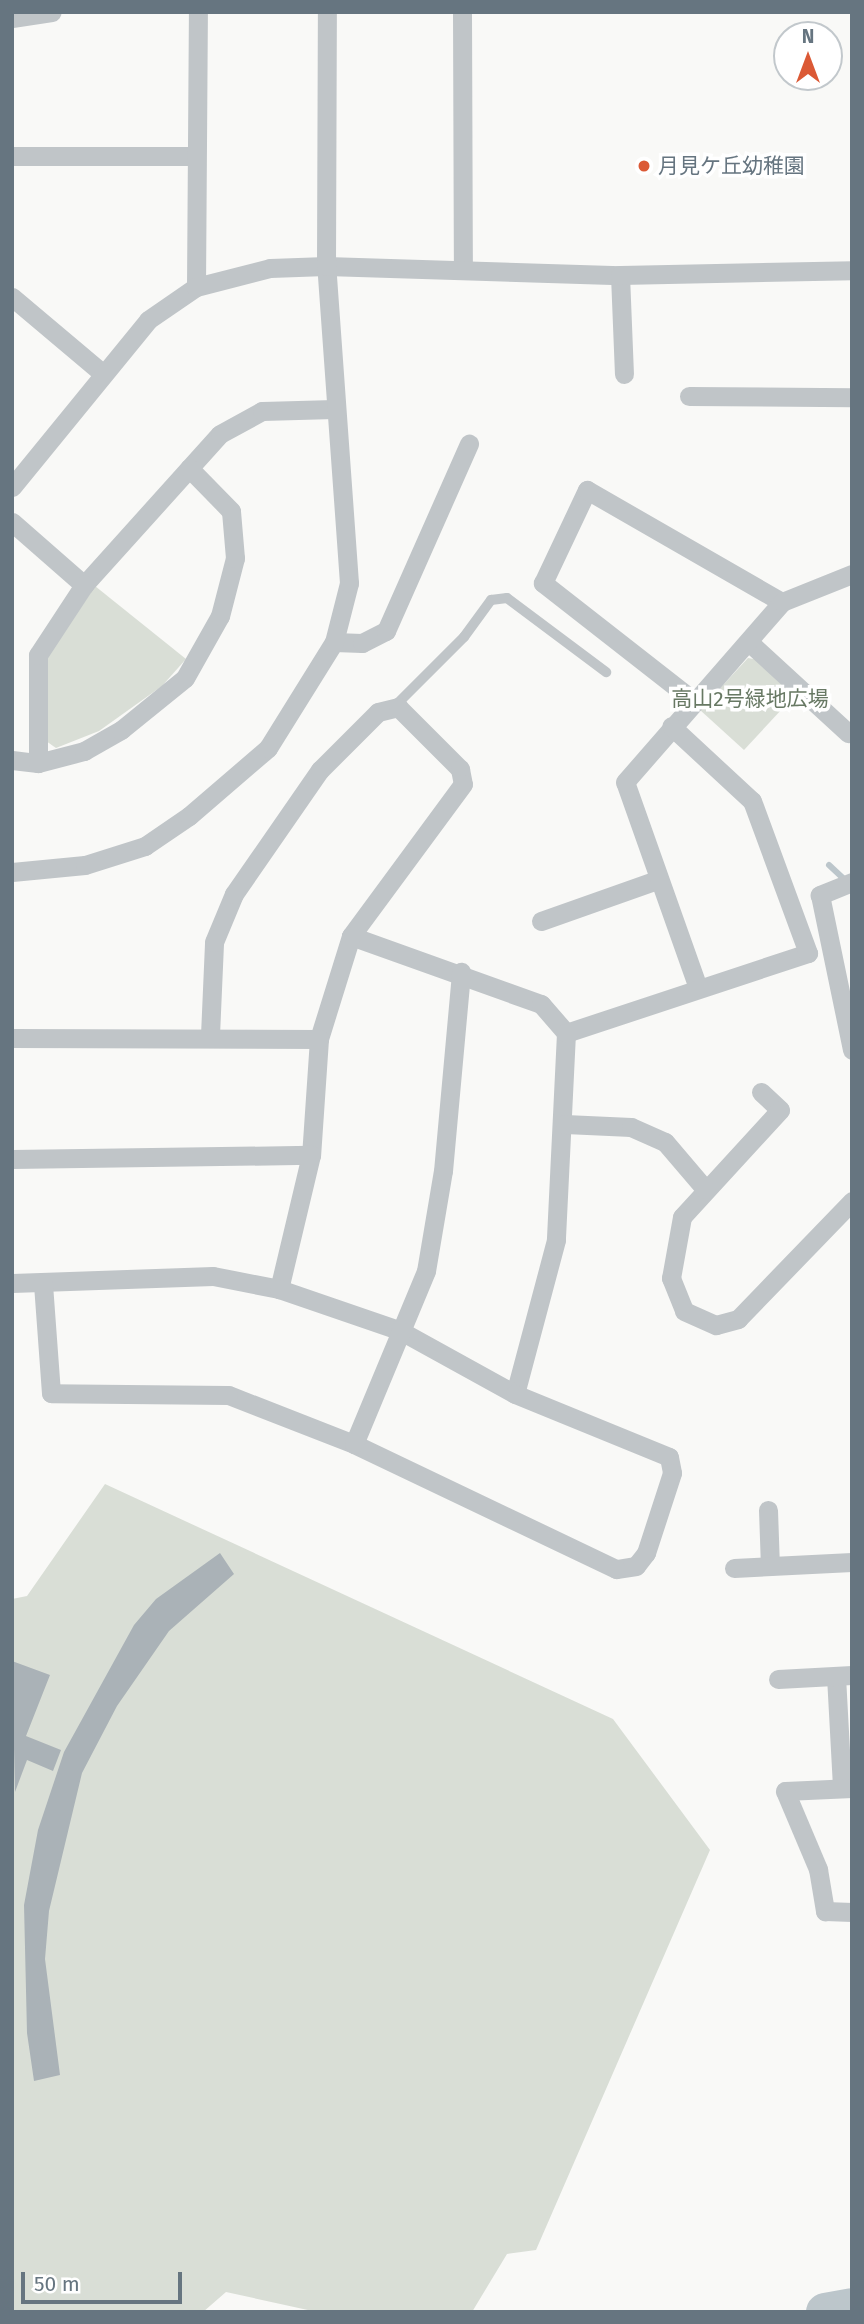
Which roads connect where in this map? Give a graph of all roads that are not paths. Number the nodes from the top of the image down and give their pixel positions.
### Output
1 (52, 12) edge
2 (198, 12) edge
3 (327, 12) edge
4 (462, 12) edge
5 (12, 18) edge
6 (12, 156) edge
7 (195, 156) junction
8 (463, 265) junction
9 (326, 266) junction
10 (852, 270) edge
11 (620, 275) junction
12 (196, 287) junction
13 (12, 296) edge
14 (102, 372) junction
15 (624, 374) dead end
16 (689, 396) dead end
17 (852, 397) edge
18 (334, 409) junction
19 (469, 444) dead end
20 (189, 468) junction
21 (12, 488) edge
22 (12, 522) edge
23 (852, 574) edge
24 (83, 585) junction
25 (782, 602) junction
26 (334, 642) junction
27 (751, 644) junction
28 (606, 673) dead end
29 (694, 701) junction
30 (394, 706) junction
31 (671, 726) junction
32 (848, 733) dead end
33 (12, 760) edge
34 (38, 763) junction
35 (12, 872) edge
36 (657, 880) junction
37 (844, 886) edge
38 (541, 921) dead end
39 (351, 936) junction
40 (461, 972) junction
41 (697, 985) junction
42 (566, 1033) junction
43 (210, 1035) junction
44 (12, 1038) edge
45 (319, 1040) junction
46 (852, 1050) edge
47 (761, 1092) dead end
48 (565, 1124) junction
49 (311, 1155) junction
50 (12, 1159) edge
51 (705, 1189) junction
52 (852, 1201) edge
53 (12, 1283) edge
54 (43, 1283) junction
55 (279, 1289) junction
56 (399, 1330) junction
57 (515, 1394) junction
58 (354, 1444) junction
59 (768, 1510) dead end
60 (852, 1562) edge
61 (770, 1566) junction
62 (734, 1568) dead end
63 (844, 1675) edge
64 (778, 1679) dead end
65 (847, 1788) edge
66 (852, 1912) edge

1 - 5 street
2 - 7 street
3 - 9 street
4 - 8 street
6 - 7 street
7 - 12 street
8 - 9 street
8 - 11 street
9 - 12 street
9 - 18 street
10 - 11 street
11 - 15 street
12 - 14 street
13 - 14 street
14 - 21 street
16 - 17 street
18 - 20 street
18 - 26 street
19 - 26 street
20 - 24 street
20 - 34 street
22 - 24 street
23 - 25 street
24 - 34 street
25 - 27 street
25 - 29 street
26 - 35 street
27 - 29 street
27 - 32 street
28 - 30 lane
29 - 31 street
30 - 39 street
30 - 43 street
31 - 36 street
31 - 41 street
33 - 34 street
36 - 38 street
36 - 41 street
37 - 46 street
39 - 40 street
39 - 45 street
40 - 42 street
40 - 56 street
41 - 42 street
42 - 48 street
43 - 44 street
43 - 45 street
45 - 49 street
47 - 51 street
48 - 51 street
48 - 57 street
49 - 50 street
49 - 55 street
51 - 52 street
53 - 54 street
54 - 55 street
54 - 58 street
55 - 56 street
56 - 57 street
56 - 58 street
57 - 58 street
59 - 61 street
60 - 61 street
61 - 62 street
63 - 64 street
63 - 65 street
65 - 66 street

